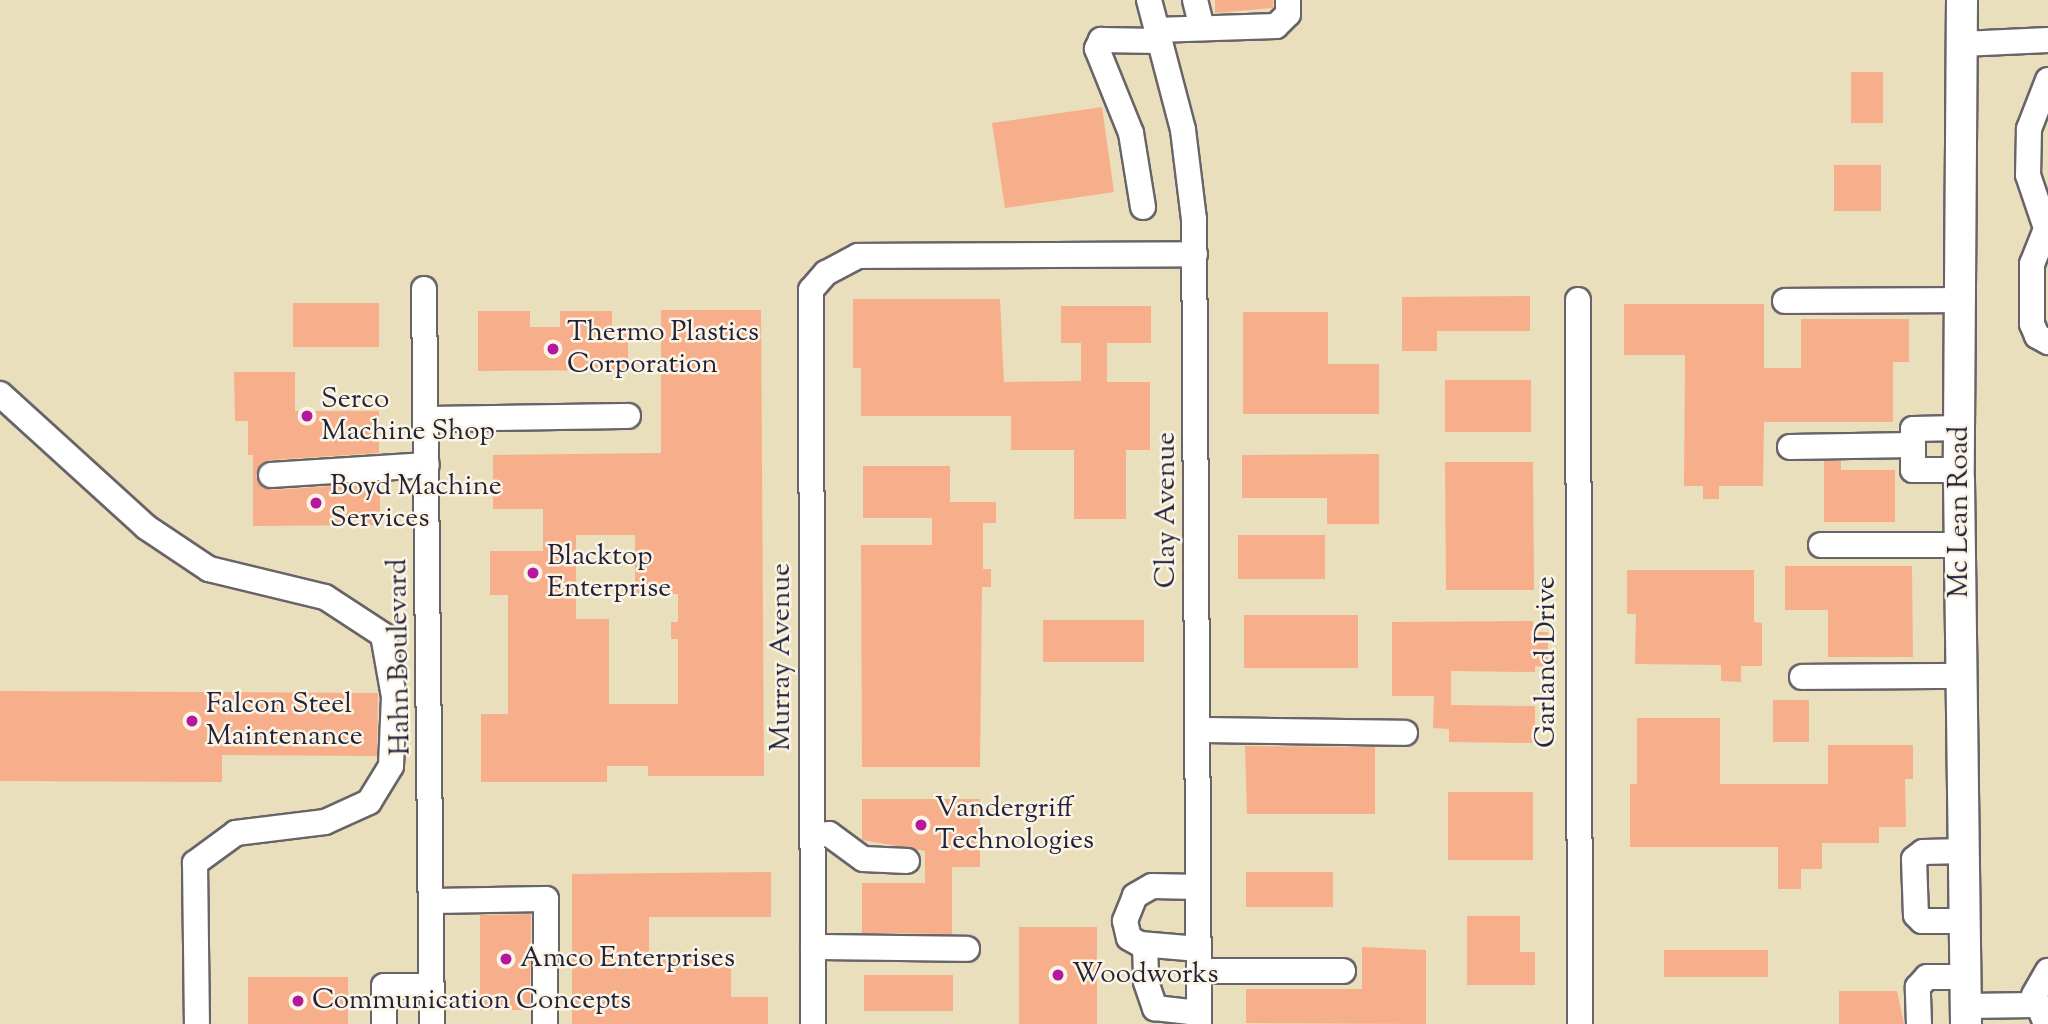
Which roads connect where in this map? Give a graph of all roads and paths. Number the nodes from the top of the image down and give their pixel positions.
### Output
1 (1149, 0) edge
2 (1195, 0) edge
3 (1288, 0) edge
4 (1962, 0) edge
5 (1202, 28) junction
6 (1157, 35) junction
7 (2048, 40) edge
8 (1962, 44) junction
9 (2048, 80) edge
10 (1143, 207) dead end
11 (2047, 228) edge
12 (1195, 254) junction
13 (424, 289) dead end
14 (1578, 300) dead end
15 (1961, 300) junction
16 (1785, 301) dead end
17 (2048, 342) edge
18 (0, 394) edge
19 (628, 416) dead end
20 (426, 419) junction
21 (1959, 428) junction
22 (1913, 445) junction
23 (1790, 447) dead end
24 (427, 465) junction
25 (1959, 470) junction
26 (271, 475) dead end
27 (1821, 545) dead end
28 (1960, 545) junction
29 (1962, 676) junction
30 (1802, 677) dead end
31 (1198, 730) junction
32 (1405, 733) dead end
33 (812, 835) junction
34 (1964, 851) junction
35 (907, 861) dead end
36 (1198, 887) junction
37 (432, 901) junction
38 (1965, 921) junction
39 (1145, 946) junction
40 (813, 947) junction
41 (967, 949) dead end
42 (1199, 960) junction
43 (1343, 971) dead end
44 (2048, 971) edge
45 (432, 986) junction
46 (1966, 1002) edge
47 (1199, 1019) edge
48 (2042, 1019) edge
49 (197, 1024) edge
50 (384, 1024) edge
51 (432, 1024) edge
52 (545, 1024) edge
53 (813, 1024) edge
54 (1580, 1024) edge
55 (1919, 1024) edge

1 - 6 street, Clay Avenue
2 - 5 street
3 - 5 street
4 - 8 main road, Mc Lean Road
5 - 6 street
6 - 10 street
6 - 12 street, Clay Avenue
7 - 8 street
8 - 15 main road, Mc Lean Road
9 - 11 street
11 - 17 street
12 - 31 street, Clay Avenue
12 - 33 street, Murray Avenue
13 - 20 street, Hahn Boulevard
14 - 54 street, Garland Drive
15 - 16 street
15 - 21 main road, Mc Lean Road
18 - 49 street
19 - 20 street
20 - 24 street, Hahn Boulevard
21 - 22 street
21 - 25 main road, Mc Lean Road
22 - 23 street
22 - 25 street
24 - 26 street
24 - 37 street, Hahn Boulevard
25 - 28 main road, Mc Lean Road
27 - 28 street
28 - 29 main road, Mc Lean Road
29 - 30 street
29 - 34 main road, Mc Lean Road
31 - 32 street
31 - 36 street, Clay Avenue
33 - 35 street
33 - 40 street, Murray Avenue
34 - 38 main road, Mc Lean Road
34 - 38 street
36 - 39 street
36 - 42 street, Clay Avenue
37 - 45 street, Hahn Boulevard
37 - 52 street
38 - 46 main road, Mc Lean Road
39 - 42 street
39 - 47 street
40 - 41 street
40 - 53 street, Murray Avenue
42 - 43 street
42 - 47 street, Clay Avenue
44 - 48 street
45 - 50 street
45 - 51 street, Hahn Boulevard
46 - 48 street
46 - 55 street

